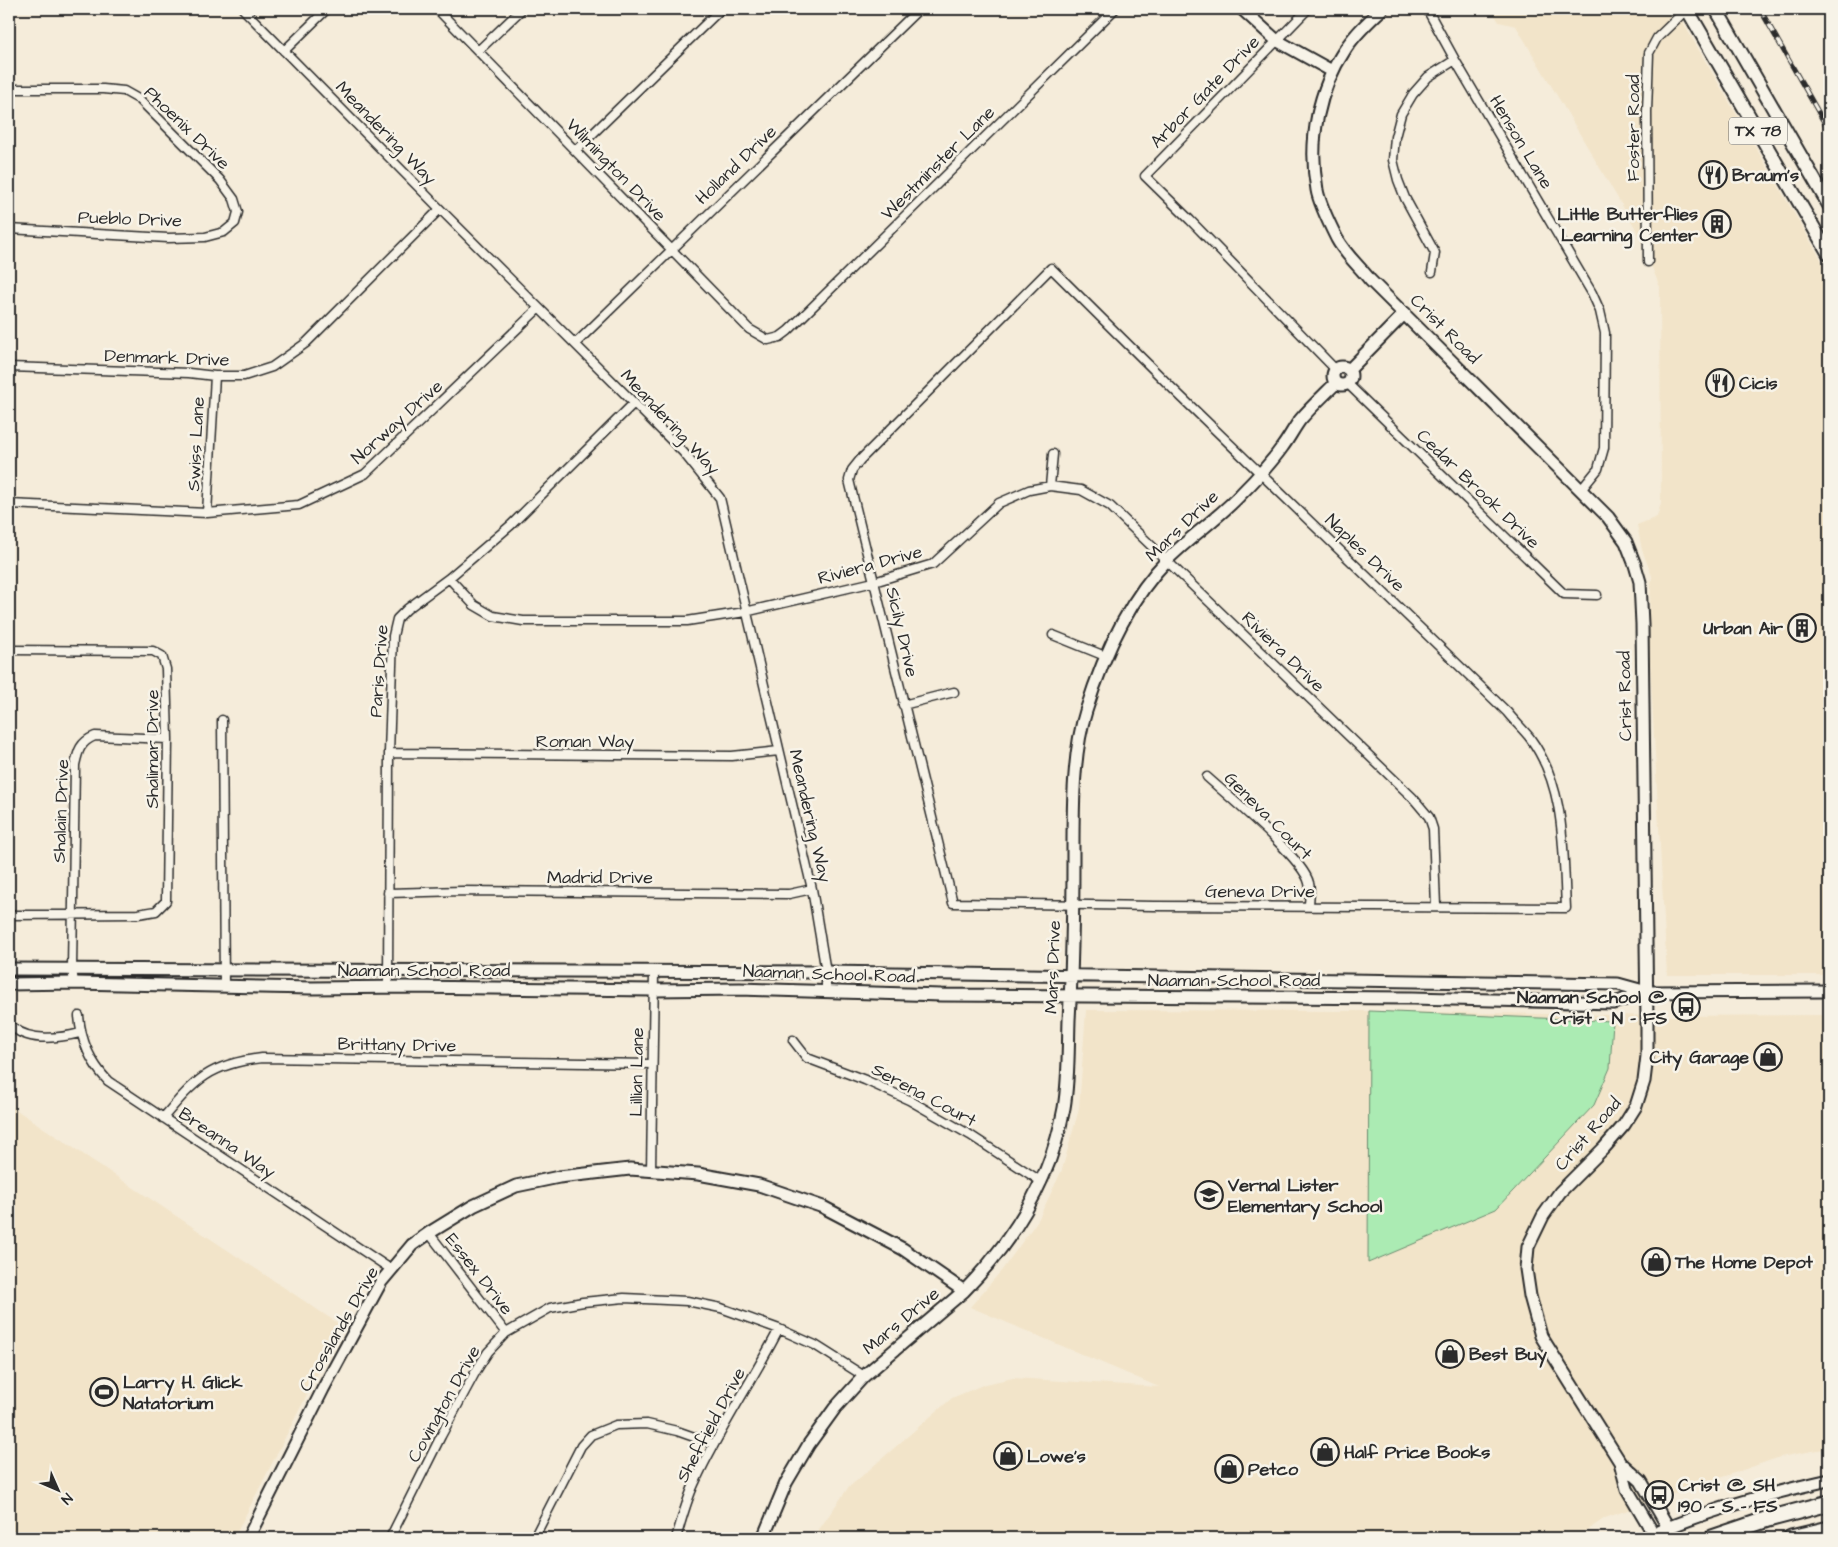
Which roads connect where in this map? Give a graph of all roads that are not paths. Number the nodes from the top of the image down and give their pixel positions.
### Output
1 (243, 9) edge
2 (327, 9) edge
3 (437, 9) edge
4 (522, 9) edge
5 (721, 9) edge
6 (919, 9) edge
7 (1115, 9) edge
8 (1242, 9) edge
9 (1308, 9) edge
10 (1382, 9) edge
11 (1427, 9) edge
12 (1687, 9) edge
13 (1716, 9) edge
14 (1276, 40) junction
15 (284, 51) junction
16 (478, 51) junction
17 (1455, 60) junction
18 (1332, 71) junction
19 (9, 89) edge
20 (576, 150) junction
21 (1829, 205) edge
22 (440, 209) junction
23 (238, 212) joint
24 (9, 229) edge
25 (672, 249) junction
26 (1829, 254) edge
27 (1648, 262) dead end
28 (1052, 268) joint
29 (1432, 272) dead end
30 (539, 308) junction
31 (1405, 313) junction
32 (780, 336) joint
33 (575, 344) junction
34 (9, 366) edge
35 (1336, 370) junction
36 (1349, 370) junction
37 (215, 376) junction
38 (1336, 383) junction
39 (1348, 384) junction
40 (634, 403) junction
41 (1053, 454) dead end
42 (1261, 473) junction
43 (1050, 486) junction
44 (1581, 490) junction
45 (9, 504) edge
46 (208, 513) junction
47 (1167, 560) junction
48 (449, 578) junction
49 (874, 582) junction
50 (1597, 595) dead end
51 (745, 612) junction
52 (1053, 635) dead end
53 (9, 650) edge
54 (1105, 656) junction
55 (954, 692) dead end
56 (903, 705) junction
57 (222, 720) dead end
58 (168, 739) junction
59 (779, 751) junction
60 (390, 753) junction
61 (1207, 777) dead end
62 (812, 889) junction
63 (388, 893) junction
64 (953, 902) joint
65 (1073, 904) junction
66 (1309, 906) junction
67 (1436, 906) junction
68 (1566, 908) joint
69 (9, 915) edge
70 (73, 916) junction
71 (9, 969) edge
72 (72, 969) junction
73 (223, 970) junction
74 (388, 971) junction
75 (826, 972) junction
76 (654, 973) junction
77 (1072, 977) junction
78 (74, 983) junction
79 (9, 984) edge
80 (224, 987) junction
81 (388, 987) junction
82 (654, 990) junction
83 (826, 990) junction
84 (1829, 991) edge
85 (1647, 992) junction
86 (1070, 997) junction
87 (79, 1016) dead end
88 (14, 1028) dead end
89 (80, 1033) junction
90 (793, 1040) dead end
91 (652, 1064) junction
92 (163, 1118) junction
93 (651, 1171) junction
94 (1042, 1182) junction
95 (429, 1233) junction
96 (392, 1270) junction
97 (964, 1291) junction
98 (779, 1329) junction
99 (506, 1333) junction
100 (864, 1376) junction
101 (714, 1444) junction
102 (1620, 1462) junction
103 (1829, 1480) edge
104 (1829, 1503) edge
105 (1668, 1527) junction
106 (1829, 1529) edge
107 (1651, 1537) edge
108 (248, 1538) edge
109 (390, 1538) edge
110 (534, 1538) edge
111 (676, 1538) edge
112 (763, 1538) edge
113 (1673, 1538) edge
114 (1712, 1538) edge
115 (1791, 1538) edge

1 - 15 street, Meandering Way
2 - 15 street
3 - 16 street, Wilmington Drive
4 - 16 street
5 - 20 street
6 - 25 street, Holland Drive
7 - 32 street, Westminster Lane
8 - 14 street
9 - 14 street, Arbor Gate Drive
10 - 18 street, Crist Road
11 - 17 street, Henson Lane
12 - 26 main road, TX 78
12 - 27 street, Foster Road
13 - 21 main road, TX 78
14 - 18 street
14 - 35 street, Arbor Gate Drive
15 - 22 street, Meandering Way
16 - 20 street, Wilmington Drive
17 - 29 street
17 - 44 street, Henson Lane
18 - 31 street, Crist Road
19 - 23 street, Phoenix Drive
20 - 25 street, Wilmington Drive
22 - 30 street, Meandering Way
22 - 37 street, Denmark Drive
23 - 24 street, Pueblo Drive
25 - 32 street, Wilmington Drive
25 - 33 street, Holland Drive
28 - 42 street, Naples Drive
28 - 49 street, Sicily Drive
30 - 33 street, Meandering Way
30 - 46 street, Norway Drive
31 - 36 street
31 - 44 street, Crist Road
33 - 40 street, Meandering Way
34 - 37 street, Denmark Drive
35 - 36 street
35 - 38 street
36 - 39 street
37 - 46 street, Swiss Lane
38 - 39 street
38 - 42 street, Mars Drive
39 - 50 street, Cedar Brook Drive
40 - 48 street, Paris Drive
40 - 51 street, Meandering Way
41 - 43 street
42 - 47 street, Mars Drive
42 - 68 street, Naples Drive
43 - 47 street, Riviera Drive
43 - 49 street, Riviera Drive
44 - 85 street, Crist Road
45 - 46 street, Norway Drive
47 - 54 street, Mars Drive
47 - 67 street, Riviera Drive
48 - 51 street, Riviera Drive
48 - 60 street, Paris Drive
49 - 51 street, Riviera Drive
49 - 56 street, Sicily Drive
51 - 59 street, Meandering Way
52 - 54 street
53 - 58 street, Shalimar Drive
54 - 65 street, Mars Drive
55 - 56 street
56 - 64 street, Sicily Drive
57 - 73 street
58 - 70 street, Shalimar Drive
58 - 70 street, Shalain Drive
59 - 60 street, Roman Way
59 - 62 street, Meandering Way
60 - 63 street, Paris Drive
61 - 66 street, Geneva Court
62 - 63 street, Madrid Drive
62 - 75 street, Meandering Way
63 - 74 street, Paris Drive
64 - 65 street, Geneva Drive
65 - 66 street, Geneva Drive
65 - 77 street, Mars Drive
66 - 67 street, Geneva Drive
67 - 68 street, Geneva Drive
69 - 70 street, Shalimar Drive
70 - 72 street, Shalain Drive
71 - 72 street, Naaman School Road
72 - 73 street, Naaman School Road
72 - 78 street
73 - 74 street, Naaman School Road
73 - 80 street
74 - 76 street, Naaman School Road
74 - 81 street, Paris Drive
75 - 76 street, Naaman School Road
75 - 77 street, Naaman School Road
75 - 83 street, Meandering Way
76 - 82 street, Lillian Lane
77 - 85 street, Naaman School Road
77 - 86 street, Mars Drive
78 - 79 street, Naaman School Road
78 - 80 street, Naaman School Road
80 - 81 street, Naaman School Road
81 - 82 street, Naaman School Road
82 - 83 street, Naaman School Road
82 - 91 street, Lillian Lane
83 - 86 street, Naaman School Road
84 - 85 street, Naaman School Road
85 - 86 street, Naaman School Road
85 - 102 street, Crist Road
86 - 94 street, Mars Drive
87 - 89 street, Breanna Way
88 - 89 street
89 - 92 street, Breanna Way
90 - 94 street, Serena Court
91 - 92 street, Brittany Drive
91 - 93 street, Lillian Lane
92 - 96 street, Breanna Way
93 - 95 street, Crosslands Drive
93 - 97 street, Crosslands Drive
94 - 97 street, Mars Drive
95 - 96 street, Crosslands Drive
95 - 99 street, Essex Drive
96 - 108 street, Crosslands Drive
97 - 100 street, Mars Drive
98 - 99 street, Covington Drive
98 - 100 street, Covington Drive
98 - 101 street, Sheffield Drive
99 - 109 street, Covington Drive
100 - 112 street, Mars Drive
101 - 110 street
101 - 111 street, Sheffield Drive
102 - 105 street, Crist Road
102 - 107 street, Crist Road
103 - 105 street
104 - 114 highway
105 - 107 street
105 - 113 street, Crist Road
106 - 115 highway

